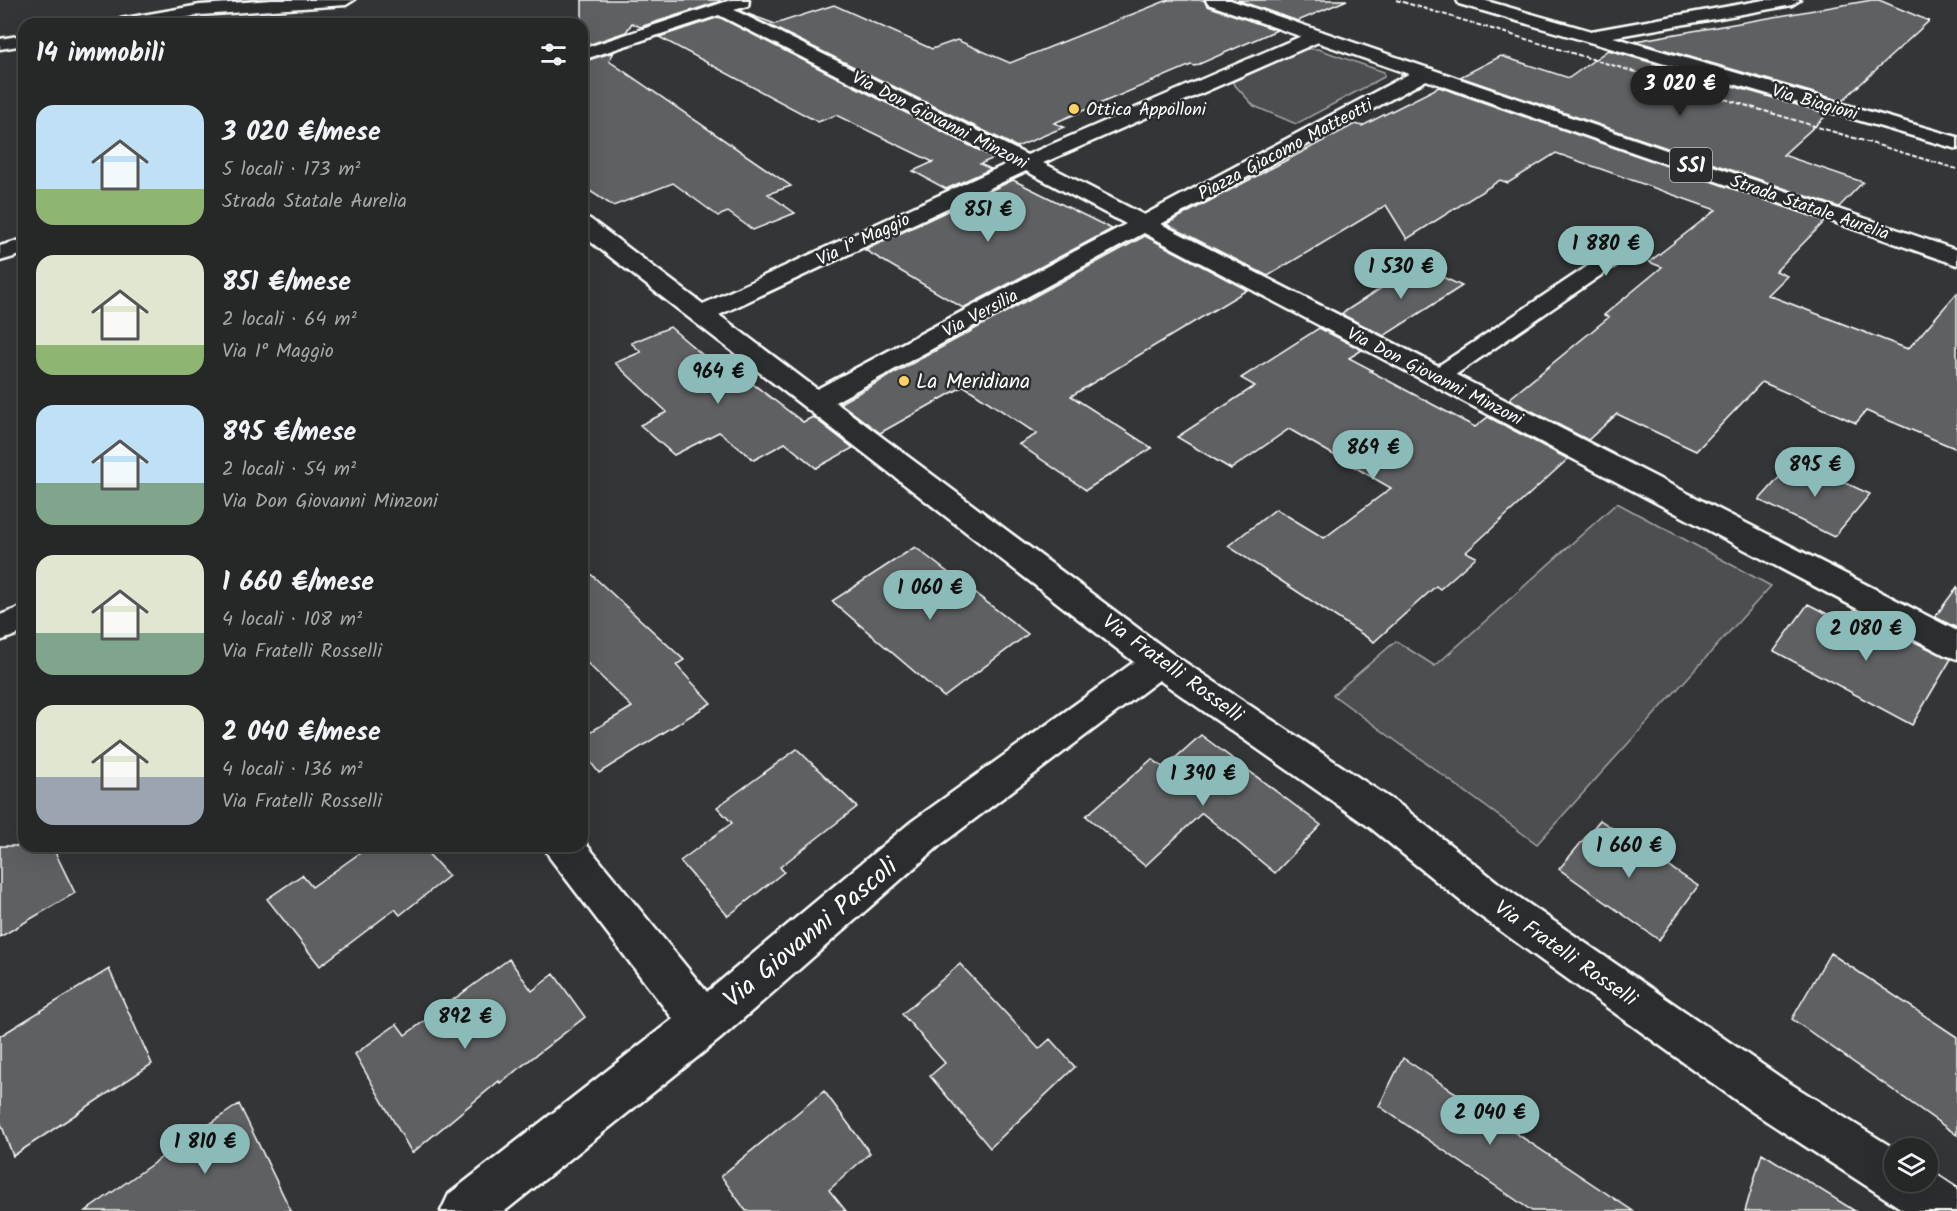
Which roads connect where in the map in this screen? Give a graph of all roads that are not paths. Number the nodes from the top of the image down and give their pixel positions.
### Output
1 (346, 0) edge
2 (750, 0) edge
3 (1214, 0) edge
4 (1465, 0) edge
5 (1792, 0) edge
6 (198, 5) edge
7 (721, 10) junction
8 (145, 18) edge
9 (1317, 36) junction
10 (1586, 36) junction
11 (18, 41) edge
12 (0, 44) edge
13 (588, 53) edge
14 (1425, 73) junction
15 (1957, 143) edge
16 (1026, 163) junction
17 (1144, 226) junction
18 (588, 229) edge
19 (18, 248) edge
20 (1622, 252) dead end
21 (0, 254) edge
22 (1957, 258) edge
23 (701, 314) junction
24 (1437, 377) junction
25 (815, 400) junction
26 (18, 621) edge
27 (0, 628) edge
28 (1957, 646) edge
29 (1159, 662) junction
30 (569, 852) edge
31 (704, 1023) junction
32 (1884, 1170) edge
33 (1920, 1192) edge
34 (466, 1211) edge
35 (1949, 1211) edge

1 - 6 street
2 - 7 street
3 - 9 street, SS1
4 - 10 street, Via Biagioni
5 - 10 street
6 - 8 street
7 - 13 street
7 - 16 street, Via Don Giovanni Minzoni
9 - 14 street, SS1
9 - 16 street
10 - 15 street, Via Biagioni
11 - 12 street
14 - 17 street, Piazza Giacomo Matteotti
14 - 22 street, Strada Statale Aurelia / SS1
16 - 17 street, Via Don Giovanni Minzoni
16 - 23 street, Via I° Maggio
17 - 24 street, Via Don Giovanni Minzoni
17 - 25 street, Via Versilia
18 - 23 street, Via Fratelli Rosselli
19 - 21 street
20 - 24 lane
23 - 25 street, Via Fratelli Rosselli
24 - 28 street, Via Don Giovanni Minzoni
25 - 29 street, Via Fratelli Rosselli
26 - 27 street
29 - 31 street, Via Giovanni Pascoli
29 - 32 street, Via Fratelli Rosselli
30 - 31 street
31 - 34 street, Via Giovanni Pascoli
33 - 35 street

